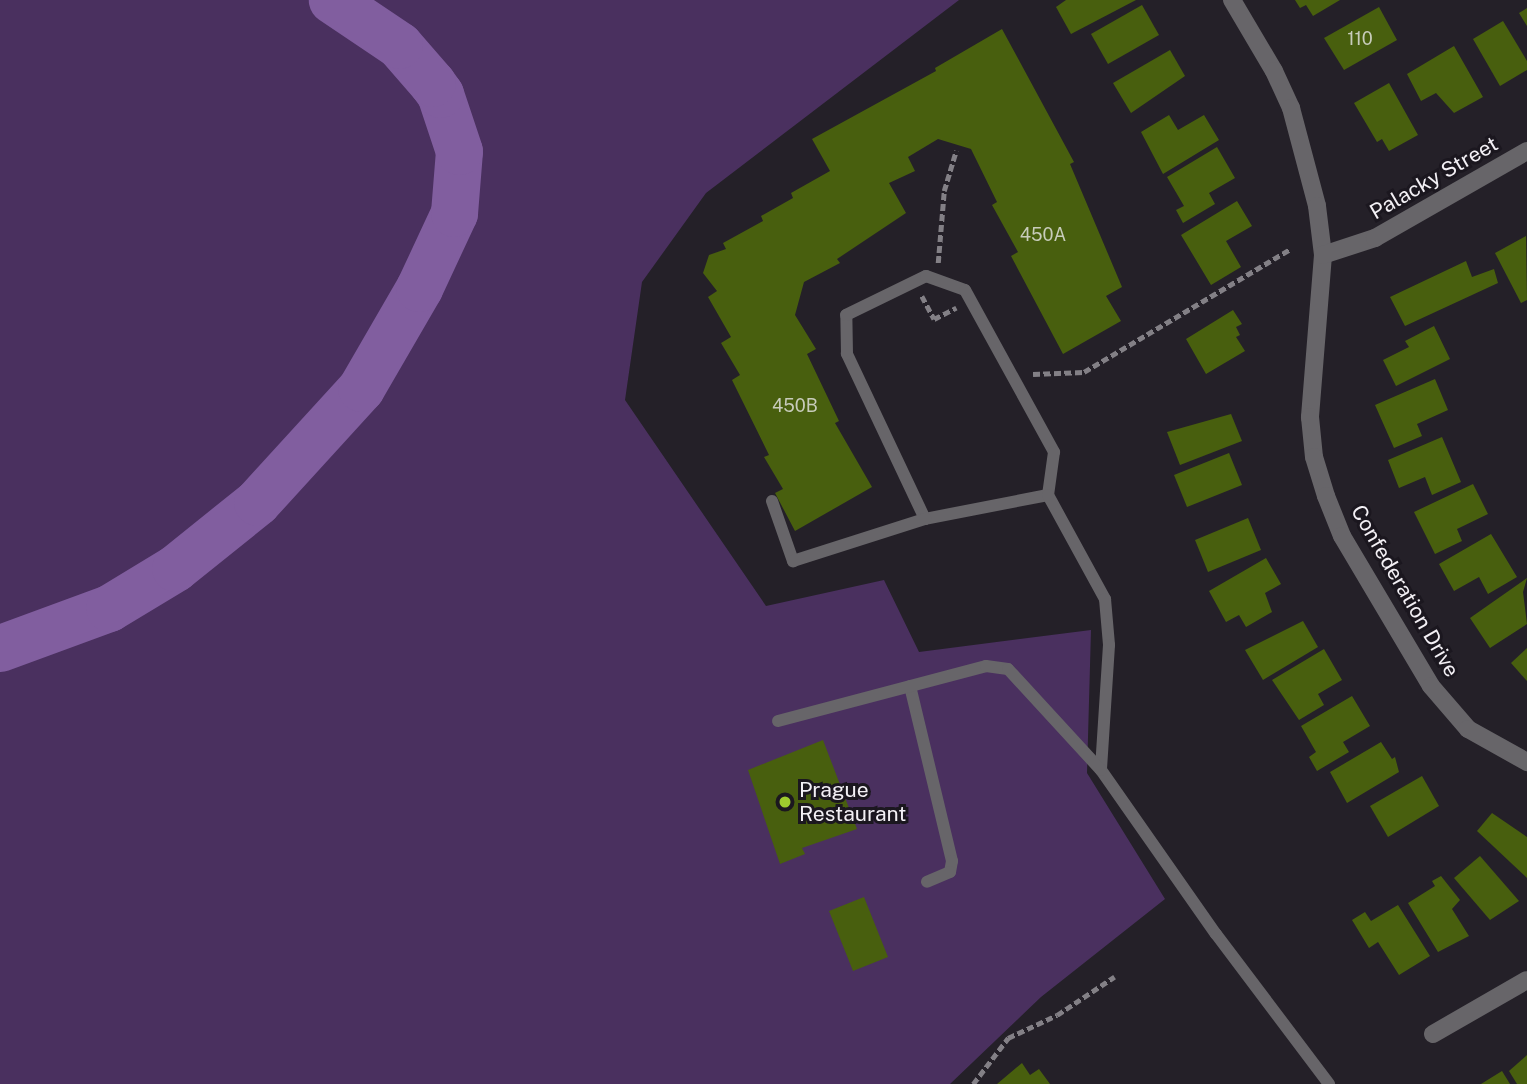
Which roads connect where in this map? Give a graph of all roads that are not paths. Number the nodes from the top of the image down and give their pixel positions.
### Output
1 (1232, 0) edge
2 (1527, 150) edge
3 (1323, 255) junction
4 (1048, 495) junction
5 (772, 501) dead end
6 (925, 519) junction
7 (910, 686) junction
8 (778, 721) dead end
9 (1527, 762) edge
10 (1101, 770) junction
11 (927, 882) dead end
12 (1527, 980) edge
13 (1433, 1034) dead end
14 (1329, 1084) edge

1 - 3 street, Confederation Drive
2 - 3 street, Palacky Street
3 - 9 street, Confederation Drive
4 - 6 lane
4 - 6 lane
4 - 10 lane
5 - 6 lane
7 - 8 lane
7 - 10 lane
7 - 11 lane
10 - 14 lane
12 - 13 street

